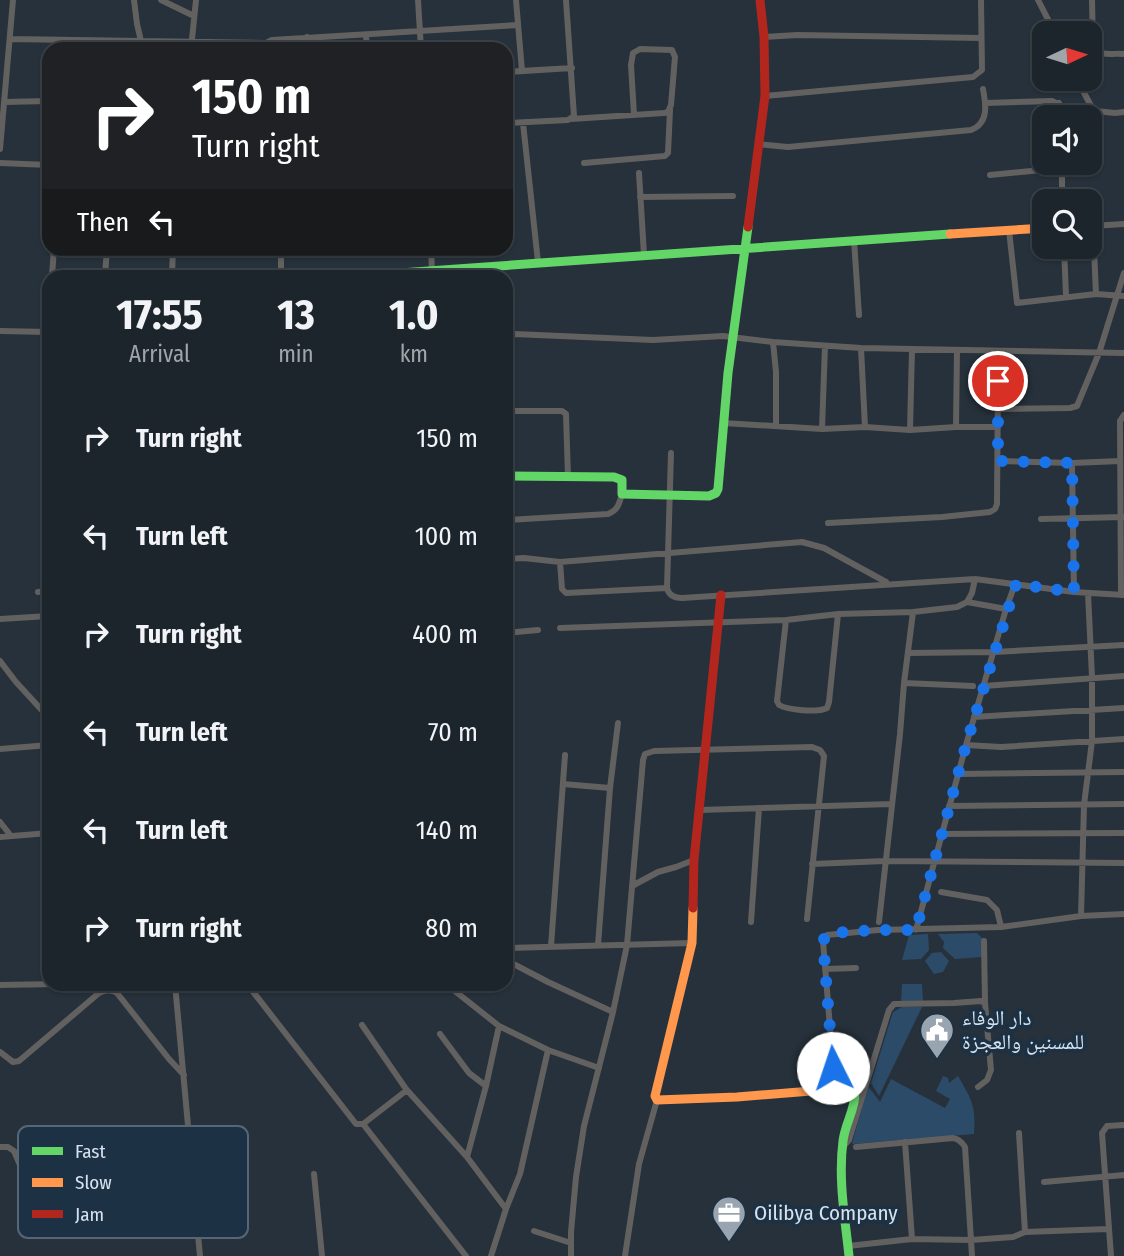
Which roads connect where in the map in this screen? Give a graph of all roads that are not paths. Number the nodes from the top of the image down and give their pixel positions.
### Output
1 (13, 0) edge
2 (134, 0) edge
3 (161, 0) edge
4 (195, 0) edge
5 (418, 0) edge
6 (516, 0) edge
7 (566, 0) edge
8 (760, 0) edge
9 (981, 0) edge
10 (1038, 0) edge
11 (1092, 0) edge
12 (194, 16) junction
13 (1049, 21) edge
14 (518, 25) junction
15 (420, 32) junction
16 (366, 34) junction
17 (307, 37) junction
18 (764, 37) junction
19 (981, 38) junction
20 (10, 39) junction
21 (141, 41) junction
22 (151, 42) edge
23 (191, 42) edge
24 (269, 42) edge
25 (308, 42) edge
26 (367, 42) edge
27 (421, 42) edge
28 (1124, 54) edge
29 (572, 68) junction
30 (522, 71) junction
31 (513, 72) edge
32 (983, 89) dead end
33 (1083, 91) edge
34 (765, 96) junction
35 (42, 101) edge
36 (4, 102) junction
37 (986, 103) junction
38 (1059, 105) edge
39 (670, 110) junction
40 (1124, 112) edge
41 (634, 115) junction
42 (571, 119) junction
43 (513, 123) edge
44 (523, 123) junction
45 (758, 144) junction
46 (0, 149) edge
47 (0, 163) edge
48 (584, 163) dead end
49 (42, 165) edge
50 (1032, 170) edge
51 (639, 173) dead end
52 (990, 175) dead end
53 (733, 195) dead end
54 (640, 197) junction
55 (1124, 224) edge
56 (1102, 225) edge
57 (1032, 229) edge
58 (1010, 230) junction
59 (854, 240) junction
60 (746, 249) junction
61 (644, 255) junction
62 (1064, 259) edge
63 (1094, 259) edge
64 (538, 262) junction
65 (444, 270) edge
66 (1124, 273) edge
67 (1096, 294) junction
68 (1066, 296) junction
69 (1121, 296) edge
70 (859, 315) dead end
71 (0, 331) edge
72 (42, 332) edge
73 (513, 335) edge
74 (733, 338) junction
75 (772, 342) junction
76 (825, 346) junction
77 (861, 348) junction
78 (912, 349) junction
79 (957, 350) junction
80 (1124, 352) edge
81 (1099, 353) junction
82 (998, 381) dead end
83 (999, 409) junction
84 (513, 411) edge
85 (1124, 415) edge
86 (723, 423) junction
87 (776, 426) junction
88 (865, 427) junction
89 (956, 427) junction
90 (998, 427) junction
91 (822, 429) junction
92 (910, 430) junction
93 (671, 453) dead end
94 (998, 461) junction
95 (1120, 461) junction
96 (1072, 463) junction
97 (513, 476) edge
98 (568, 477) junction
99 (669, 494) junction
100 (622, 495) junction
101 (1123, 517) edge
102 (1073, 518) junction
103 (1041, 519) dead end
104 (513, 520) edge
105 (828, 523) dead end
106 (668, 553) junction
107 (513, 558) edge
108 (561, 562) junction
109 (975, 579) junction
110 (888, 583) junction
111 (1016, 584) junction
112 (667, 588) junction
113 (38, 592) dead end
114 (42, 592) edge
115 (1074, 592) junction
116 (1088, 593) junction
117 (721, 595) junction
118 (1123, 595) edge
119 (967, 602) junction
120 (1006, 609) junction
121 (913, 612) junction
122 (838, 614) junction
123 (42, 616) edge
124 (0, 619) edge
125 (786, 620) junction
126 (718, 622) junction
127 (560, 628) dead end
128 (538, 630) dead end
129 (513, 632) edge
130 (1124, 645) edge
131 (1090, 647) junction
132 (993, 652) junction
133 (908, 653) junction
134 (0, 661) edge
135 (1124, 676) edge
136 (1092, 677) junction
137 (904, 683) junction
138 (974, 686) dead end
139 (984, 686) junction
140 (1124, 708) edge
141 (42, 710) edge
142 (1093, 710) junction
143 (974, 717) junction
144 (618, 723) dead end
145 (1124, 739) edge
146 (1092, 741) junction
147 (966, 745) junction
148 (42, 746) edge
149 (0, 749) edge
150 (705, 750) junction
151 (565, 755) dead end
152 (1089, 772) junction
153 (1124, 772) edge
154 (958, 774) junction
155 (563, 784) junction
156 (610, 788) junction
157 (891, 804) junction
158 (1084, 804) junction
159 (1124, 804) edge
160 (949, 806) junction
161 (819, 807) junction
162 (759, 808) junction
163 (700, 810) junction
164 (0, 822) edge
165 (1082, 832) junction
166 (1124, 833) edge
167 (42, 834) edge
168 (941, 834) junction
169 (11, 836) junction
170 (0, 837) edge
171 (694, 860) junction
172 (885, 862) junction
173 (933, 862) junction
174 (1082, 862) junction
175 (812, 863) junction
176 (1124, 863) edge
177 (632, 886) junction
178 (941, 892) dead end
179 (1124, 914) edge
180 (1081, 916) junction
181 (807, 919) dead end
182 (751, 922) dead end
183 (878, 922) dead end
184 (1001, 926) junction
185 (916, 930) junction
186 (984, 941) dead end
187 (692, 943) junction
188 (598, 944) junction
189 (627, 945) junction
190 (551, 946) junction
191 (513, 948) edge
192 (513, 964) edge
193 (856, 968) dead end
194 (825, 970) junction
195 (42, 984) edge
196 (0, 985) edge
197 (103, 991) edge
198 (114, 991) edge
199 (176, 991) edge
200 (252, 991) edge
201 (455, 991) edge
202 (985, 1003) junction
203 (613, 1013) junction
204 (362, 1025) dead end
205 (499, 1026) junction
206 (440, 1034) dead end
207 (548, 1050) junction
208 (0, 1052) edge
209 (599, 1068) junction
210 (184, 1075) junction
211 (486, 1086) junction
212 (978, 1087) dead end
213 (835, 1089) junction
214 (407, 1090) junction
215 (657, 1100) junction
216 (363, 1124) junction
217 (1124, 1125) edge
218 (189, 1126) edge
219 (1019, 1133) dead end
220 (905, 1142) junction
221 (0, 1147) edge
222 (843, 1147) junction
223 (856, 1147) dead end
224 (467, 1157) junction
225 (18, 1161) edge
226 (314, 1174) dead end
227 (1124, 1175) edge
228 (1105, 1177) junction
229 (1044, 1182) dead end
230 (506, 1209) junction
231 (1108, 1229) junction
232 (534, 1231) dead end
233 (1026, 1232) junction
234 (199, 1238) edge
235 (912, 1240) junction
236 (971, 1240) junction
237 (571, 1243) junction
238 (849, 1251) edge
239 (200, 1256) edge
240 (322, 1256) edge
241 (466, 1256) edge
242 (491, 1256) edge
243 (571, 1256) edge
244 (625, 1256) edge
245 (972, 1256) edge
246 (1111, 1256) edge

1 - 20 street
2 - 21 street
3 - 12 street
4 - 12 street
5 - 15 street
6 - 14 street
7 - 29 street
8 - 18 street
9 - 19 street
10 - 13 street
11 - 28 street
12 - 23 street
14 - 15 street
14 - 30 street
15 - 16 street
15 - 27 street
16 - 17 street
16 - 26 street
17 - 24 street
17 - 25 street
18 - 19 street
18 - 34 street
19 - 34 street
20 - 21 street
20 - 36 street
21 - 22 street
29 - 30 street
29 - 42 street
30 - 31 street
32 - 37 street
33 - 40 street
34 - 45 street
35 - 36 street
36 - 46 street
37 - 38 street
37 - 45 street
39 - 41 street
39 - 41 street
39 - 48 street
41 - 42 street
42 - 44 street
43 - 44 street
44 - 64 street
45 - 60 street
47 - 49 street
50 - 52 street
51 - 54 street
53 - 54 street
54 - 61 street
55 - 56 street
57 - 58 street
58 - 59 street
58 - 68 street
59 - 60 street
59 - 70 street
60 - 61 street
60 - 74 street
61 - 64 street
62 - 68 street
63 - 67 street
64 - 65 street
66 - 69 street
67 - 68 street
67 - 69 street
69 - 81 street
71 - 72 street
73 - 74 street
74 - 75 street
74 - 86 street
75 - 76 street
75 - 87 street
76 - 77 street
76 - 91 street
77 - 78 street
77 - 88 street
78 - 79 street
78 - 92 street
79 - 81 street
79 - 89 street
80 - 81 street
81 - 83 street
82 - 83 street
83 - 90 street
84 - 98 street
85 - 95 street
86 - 87 street
86 - 99 street
87 - 91 street
88 - 91 street
88 - 92 street
89 - 90 street
89 - 92 street
90 - 94 street
93 - 99 street
94 - 96 street
94 - 105 street
95 - 96 street
95 - 101 street
96 - 102 street
97 - 98 street
98 - 100 street
99 - 100 street
99 - 106 street
100 - 104 street
101 - 102 street
101 - 118 street
102 - 103 street
102 - 115 street
106 - 108 street
106 - 110 street
106 - 112 street
107 - 108 street
108 - 112 street
109 - 110 street
109 - 111 street
109 - 119 street
110 - 117 street
111 - 115 street
111 - 120 street
112 - 117 street
113 - 114 street
115 - 116 street
116 - 118 street
116 - 131 street
117 - 126 street
119 - 120 street
119 - 121 street
120 - 132 street
121 - 122 street
121 - 133 street
122 - 125 street
122 - 125 street
123 - 124 street
125 - 126 street
126 - 127 street
126 - 150 street
128 - 129 street
130 - 131 street
131 - 132 street
131 - 136 street
132 - 133 street
132 - 139 street
133 - 137 street
134 - 141 street
135 - 136 street
136 - 139 street
136 - 142 street
137 - 138 street
137 - 157 street
139 - 143 street
140 - 142 street
142 - 143 street
142 - 146 street
143 - 147 street
144 - 156 street
145 - 146 street
146 - 147 street
146 - 152 street
147 - 154 street
148 - 149 street
150 - 161 street
150 - 163 street
150 - 177 street
151 - 155 street
152 - 153 street
152 - 154 street
152 - 158 street
154 - 160 street
155 - 156 street
155 - 190 street
156 - 188 street
157 - 161 street
157 - 172 street
158 - 159 street
158 - 160 street
158 - 165 street
160 - 168 street
161 - 162 street
161 - 175 street
162 - 163 street
162 - 182 street
163 - 171 street
164 - 169 street
165 - 166 street
165 - 168 street
165 - 174 street
167 - 169 street
168 - 173 street
169 - 170 street
171 - 177 street
171 - 187 street
172 - 173 street
172 - 175 street
172 - 183 street
173 - 174 street
173 - 185 street
174 - 176 street
174 - 180 street
175 - 181 street
177 - 189 street
178 - 184 street
179 - 180 street
180 - 184 street
184 - 185 street
185 - 194 street
186 - 202 street
187 - 189 street
187 - 215 street
188 - 189 street
188 - 190 street
189 - 203 street
190 - 191 street
192 - 203 street
193 - 194 street
194 - 213 street
195 - 196 street
197 - 208 street
198 - 210 street
199 - 210 street
200 - 216 street
201 - 205 street
202 - 212 street
202 - 222 street
203 - 209 street
204 - 214 street
205 - 207 street
205 - 211 street
206 - 211 street
207 - 209 street
207 - 230 street
209 - 237 street
210 - 218 street
211 - 224 street
213 - 215 street
213 - 222 street
214 - 216 street
214 - 224 street
215 - 244 street
216 - 241 street
217 - 228 street
219 - 233 street
220 - 223 street
220 - 235 street
220 - 236 street
221 - 225 street
222 - 238 street
224 - 230 street
226 - 240 street
227 - 228 street
228 - 229 street
228 - 231 street
230 - 242 street
231 - 233 street
231 - 246 street
232 - 237 street
233 - 236 street
234 - 239 street
235 - 236 street
235 - 238 street
236 - 245 street
237 - 243 street

